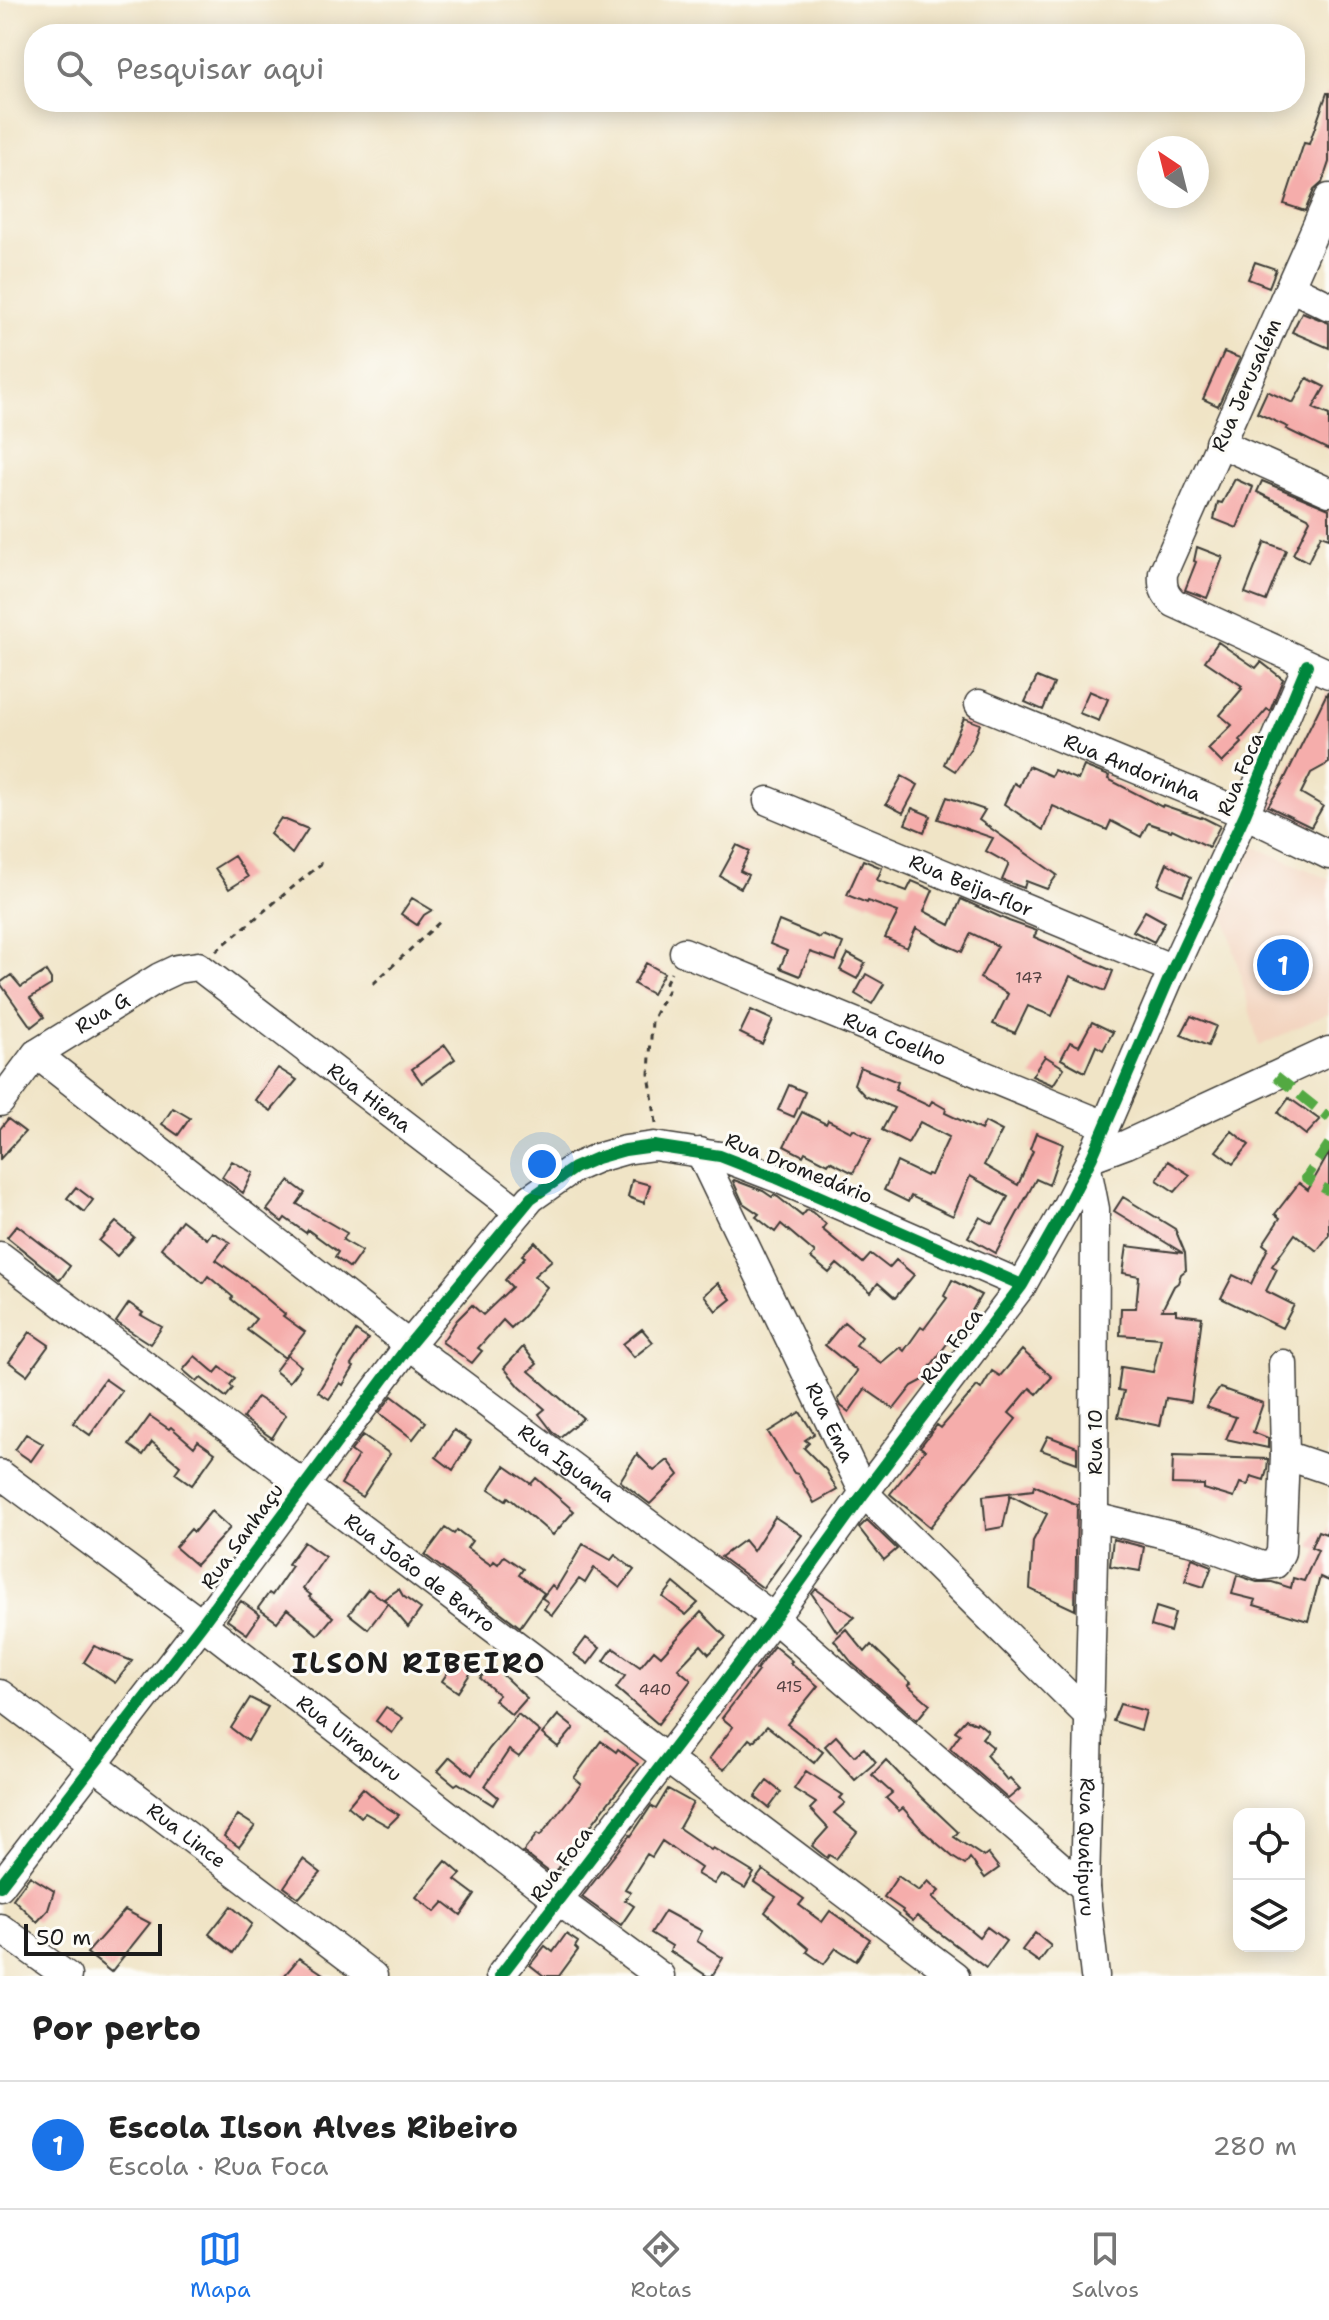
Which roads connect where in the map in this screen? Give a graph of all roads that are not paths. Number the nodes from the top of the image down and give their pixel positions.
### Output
1 (1329, 198) edge
2 (1290, 287) junction
3 (1329, 306) edge
4 (1219, 443) junction
5 (1329, 492) edge
6 (1318, 670) edge
7 (979, 704) dead end
8 (768, 801) dead end
9 (1245, 814) junction
10 (1329, 855) edge
11 (678, 961) road end
12 (1173, 969) junction
13 (221, 985) joint
14 (1329, 1051) edge
15 (36, 1054) junction
16 (0, 1102) edge
17 (1105, 1125) junction
18 (700, 1152) junction
19 (1089, 1163) junction
20 (519, 1212) junction
21 (0, 1256) edge
22 (1022, 1285) junction
23 (409, 1345) junction
24 (1283, 1364) dead end
25 (1285, 1455) junction
26 (1329, 1470) edge
27 (0, 1474) edge
28 (305, 1484) junction
29 (864, 1493) junction
30 (1094, 1517) junction
31 (774, 1618) junction
32 (202, 1624) junction
33 (0, 1694) edge
34 (1090, 1717) junction
35 (667, 1758) junction
36 (95, 1763) junction
37 (0, 1886) edge
38 (1085, 1888) junction
39 (559, 1901) junction
40 (0, 1928) edge
41 (67, 1976) edge
42 (373, 1976) edge
43 (500, 1976) edge
44 (660, 1976) edge
45 (955, 1976) edge
46 (1095, 1976) edge

1 - 2 street, Rua Jerusalém
2 - 3 street
2 - 4 street, Rua Jerusalém
4 - 5 street
4 - 6 street, Rua Jerusalém
6 - 9 street, Rua Foca
7 - 9 street, Rua Andorinha
8 - 12 street, Rua Beija-flor
9 - 10 street, Rua Andorinha
9 - 12 street, Rua Foca
11 - 17 street, Rua Coelho
12 - 17 street, Rua Foca
13 - 15 street, Rua G
13 - 20 street, Rua Hiena
14 - 19 street
15 - 16 street, Rua G
15 - 23 street, Rua Iguana
17 - 19 street, Rua Foca
18 - 20 street, Rua Dromedário
18 - 22 street, Rua Dromedário
18 - 29 street, Rua Ema
19 - 22 street, Rua Foca
19 - 30 street, Rua 10
20 - 23 street, Rua Sanhaçu
21 - 28 street, Rua João de Barro
22 - 29 street, Rua Foca
23 - 28 street, Rua Sanhaçu
23 - 31 street, Rua Iguana
24 - 25 street
25 - 26 street
25 - 30 street
27 - 32 street, Rua Uirapuru
28 - 32 street, Rua Sanhaçu
28 - 35 street, Rua João de Barro
29 - 31 street, Rua Foca
29 - 34 street, Rua Ema
30 - 34 street, Rua 10
31 - 35 street, Rua Foca
31 - 38 street, Rua Iguana
32 - 36 street, Rua Sanhaçu
32 - 39 street, Rua Uirapuru
33 - 36 street, Rua Lince
34 - 38 street, Rua Quatipuru
35 - 39 street, Rua Foca
35 - 45 street, Rua João de Barro
36 - 37 street, Rua Sanhaçu
36 - 42 street, Rua Lince
38 - 46 street, Rua Quatipuru
39 - 43 street, Rua Foca
39 - 44 street, Rua Uirapuru
40 - 41 street

